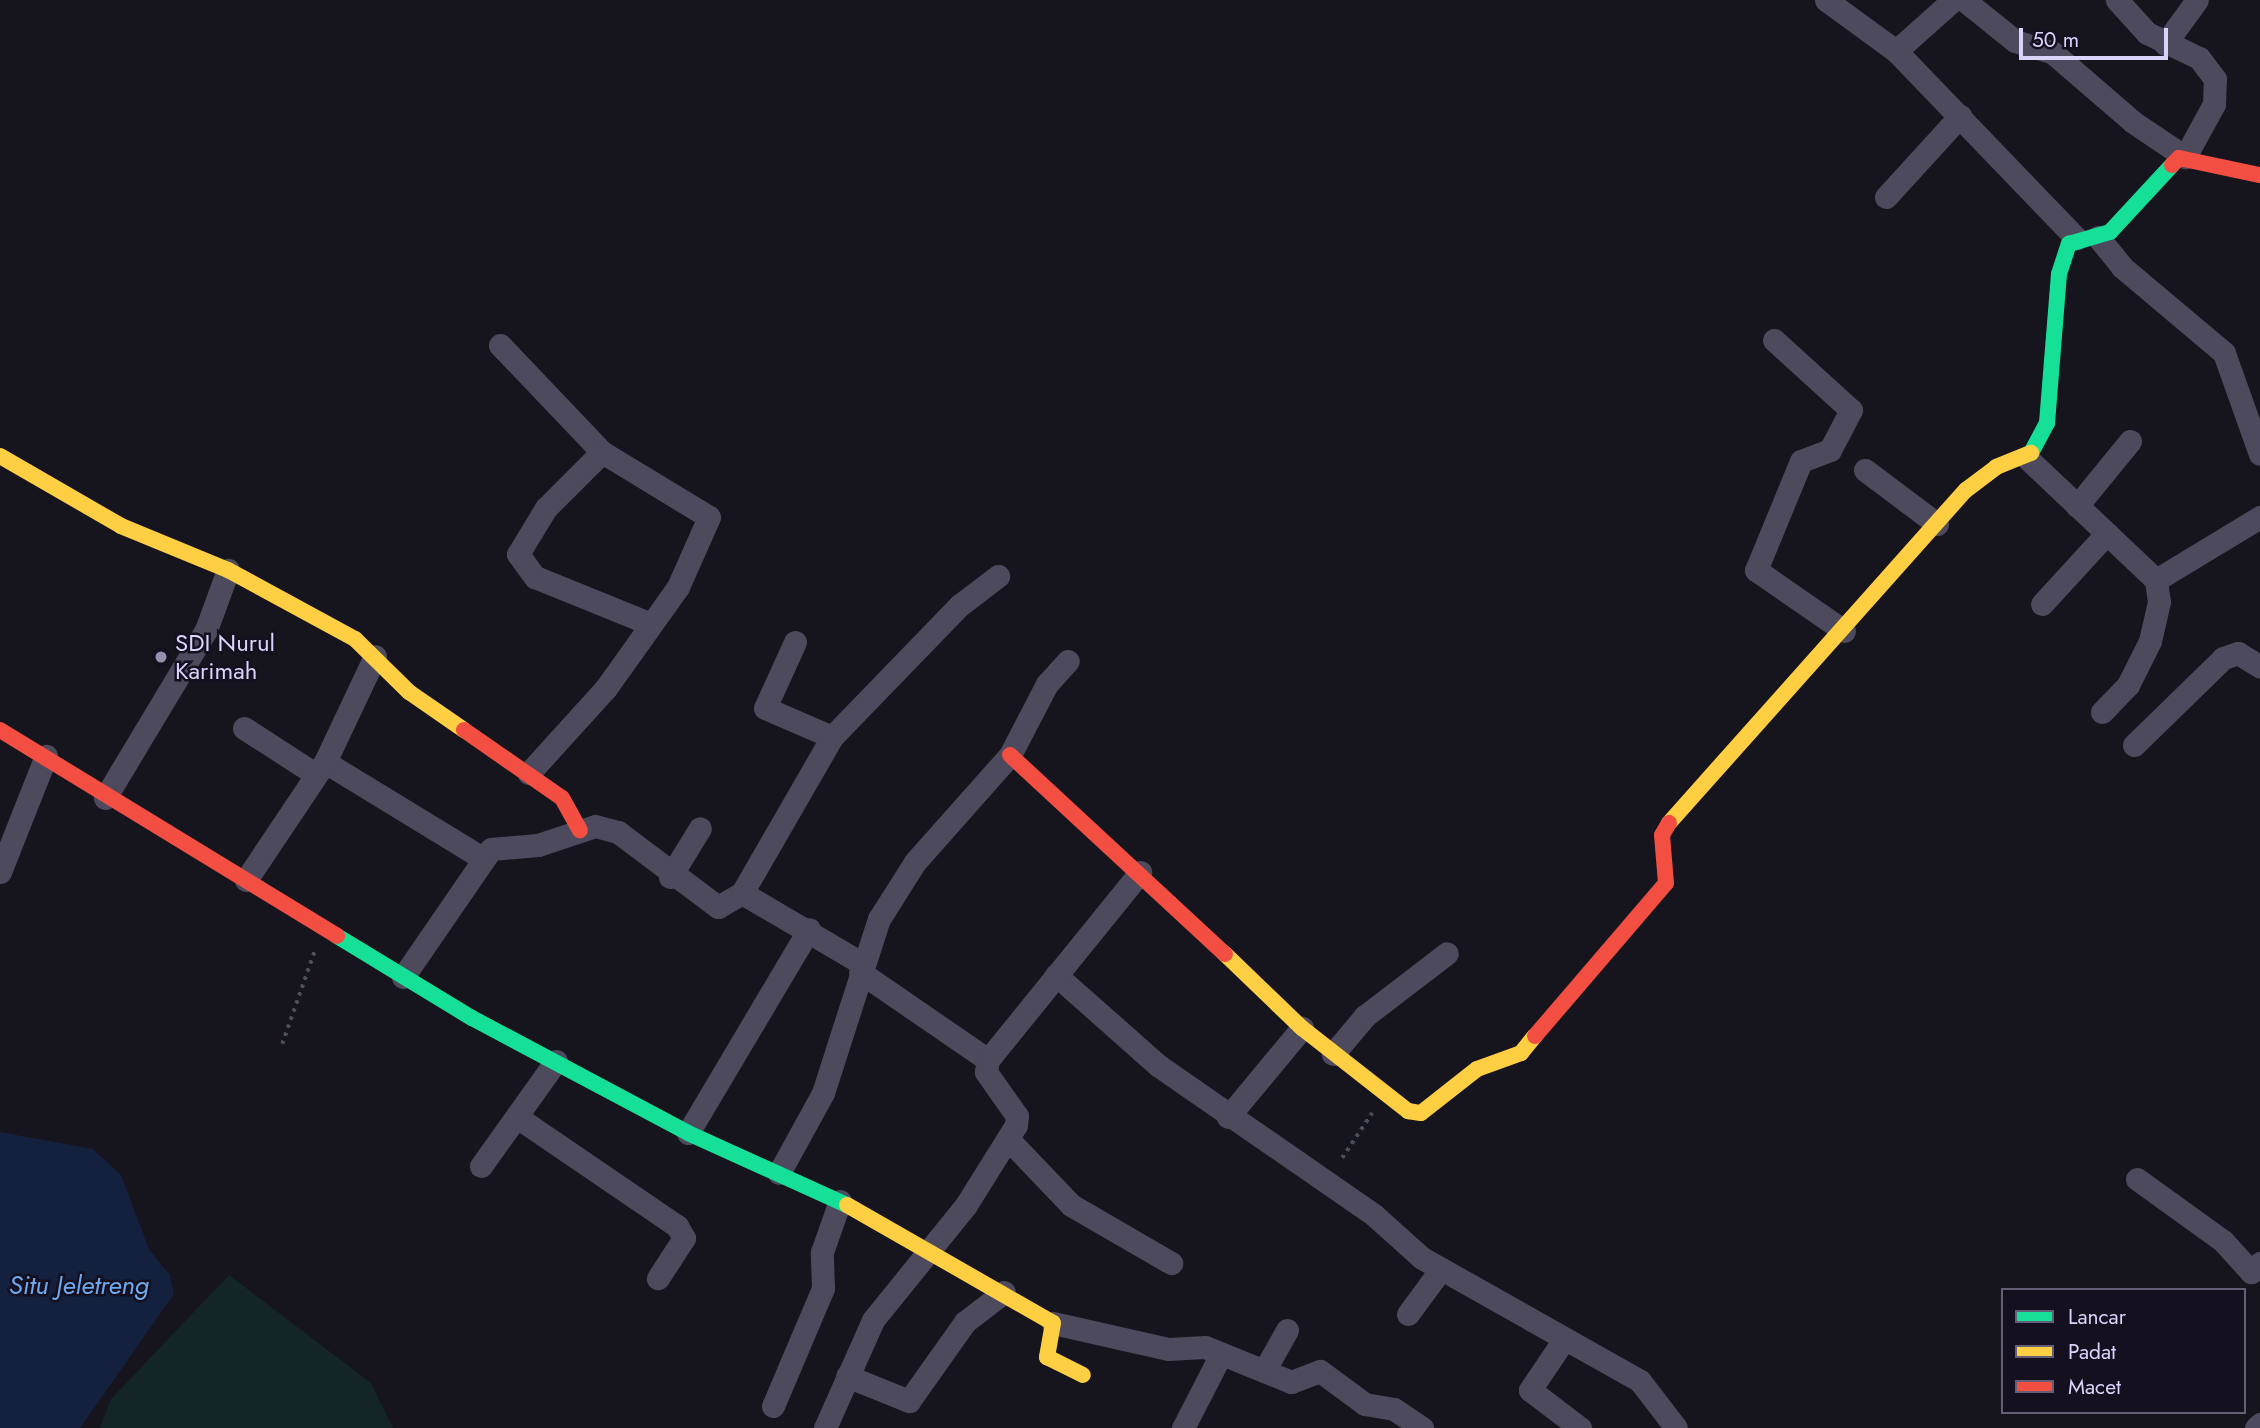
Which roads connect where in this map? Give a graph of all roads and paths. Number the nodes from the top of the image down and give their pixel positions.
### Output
1 (1826, 0) edge
2 (1953, 0) edge
3 (1964, 0) edge
4 (2117, 0) edge
5 (2197, 0) edge
6 (2165, 44) junction
7 (1896, 51) junction
8 (1960, 116) junction
9 (2185, 157) junction
10 (2260, 175) edge
11 (1886, 197) dead end
12 (2087, 238) junction
13 (1774, 340) dead end
14 (500, 345) dead end
15 (2130, 441) dead end
16 (602, 452) junction
17 (2260, 454) edge
18 (0, 456) edge
19 (2027, 458) junction
20 (1865, 470) dead end
21 (2077, 506) junction
22 (2260, 517) edge
23 (1937, 524) junction
24 (2108, 533) junction
25 (228, 570) junction
26 (998, 576) dead end
27 (2156, 580) junction
28 (2042, 604) dead end
29 (651, 624) junction
30 (1844, 631) junction
31 (795, 642) dead end
32 (375, 656) junction
33 (1068, 661) dead end
34 (2260, 667) edge
35 (2102, 712) dead end
36 (244, 729) dead end
37 (0, 730) edge
38 (832, 737) junction
39 (2134, 746) dead end
40 (1010, 755) junction
41 (46, 756) junction
42 (320, 768) junction
43 (529, 773) junction
44 (105, 798) junction
45 (700, 828) dead end
46 (580, 830) junction
47 (482, 859) junction
48 (0, 872) edge
49 (1140, 872) junction
50 (670, 877) junction
51 (246, 880) junction
52 (742, 893) junction
53 (324, 924) junction
54 (809, 929) junction
55 (1447, 953) dead end
56 (862, 968) junction
57 (1056, 975) junction
58 (403, 977) junction
59 (1302, 1028) junction
60 (282, 1044) dead end
61 (1333, 1054) junction
62 (988, 1060) junction
63 (556, 1061) junction
64 (1385, 1093) junction
65 (517, 1116) junction
66 (1228, 1117) junction
67 (688, 1133) junction
68 (1008, 1139) junction
69 (1342, 1158) dead end
70 (481, 1166) dead end
71 (779, 1172) junction
72 (2137, 1179) dead end
73 (840, 1200) junction
74 (929, 1251) junction
75 (1171, 1263) dead end
76 (2260, 1263) edge
77 (1441, 1269) junction
78 (658, 1278) dead end
79 (1004, 1292) junction
80 (1408, 1314) dead end
81 (1053, 1323) junction
82 (1287, 1330) dead end
83 (1563, 1340) junction
84 (1221, 1354) junction
85 (1264, 1371) junction
86 (847, 1376) junction
87 (1083, 1376) dead end
88 (773, 1406) dead end
89 (2260, 1424) edge
90 (825, 1428) edge
91 (1183, 1428) edge
92 (1422, 1428) edge
93 (1580, 1428) edge
94 (1676, 1428) edge
95 (2256, 1428) edge

1 - 7 street
2 - 7 street
3 - 9 street
4 - 6 street
5 - 6 street
6 - 9 street
7 - 8 street
8 - 11 street
8 - 12 street
9 - 10 street
9 - 12 street
12 - 17 street
12 - 19 street
13 - 30 street
14 - 16 street
15 - 21 street
16 - 29 street
16 - 29 street
18 - 25 street
19 - 21 street
19 - 23 street
20 - 23 street
21 - 24 street
22 - 27 street
23 - 30 street
24 - 27 street
24 - 28 street
25 - 32 street
25 - 44 street
26 - 38 street
27 - 35 street
29 - 43 street
30 - 64 street
31 - 38 street
32 - 42 street
32 - 43 street
33 - 40 street
34 - 39 street
36 - 42 street
37 - 41 street
38 - 52 street
40 - 49 street
40 - 56 street
41 - 44 street
41 - 48 street
42 - 47 street
42 - 51 street
43 - 46 street
44 - 51 street
45 - 50 street
46 - 47 street
46 - 50 street
47 - 58 street
49 - 57 street
49 - 59 street
50 - 52 street
51 - 53 street
52 - 54 street
53 - 58 street
53 - 60 path
54 - 56 street
54 - 67 street
55 - 61 street
56 - 62 street
56 - 71 street
57 - 62 street
57 - 66 street
58 - 63 street
59 - 61 street
59 - 66 street
61 - 64 street
62 - 68 street
63 - 65 street
63 - 67 street
64 - 69 path
65 - 70 street
65 - 78 street
66 - 77 street
67 - 71 street
68 - 74 street
68 - 75 street
71 - 73 street
72 - 76 street
73 - 74 street
73 - 88 street
74 - 79 street
74 - 86 street
77 - 80 street
77 - 83 street
79 - 81 street
79 - 86 street
81 - 84 street
81 - 87 street
82 - 85 street
83 - 93 street
83 - 94 street
84 - 85 street
84 - 91 street
85 - 92 street
86 - 90 street
89 - 95 street

